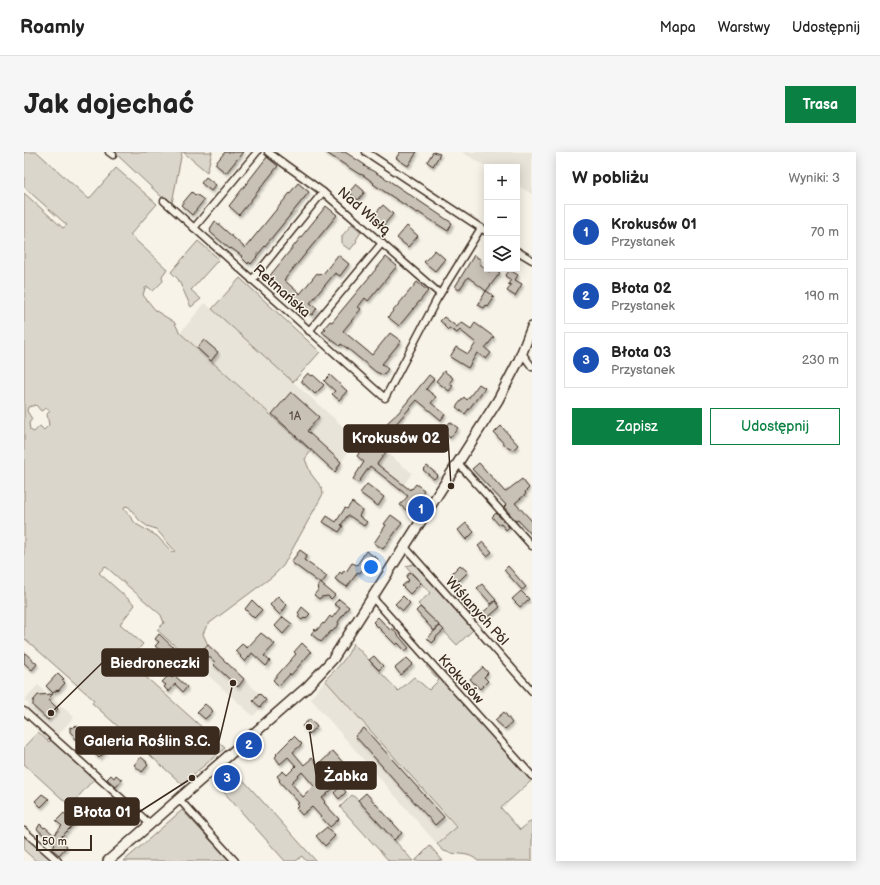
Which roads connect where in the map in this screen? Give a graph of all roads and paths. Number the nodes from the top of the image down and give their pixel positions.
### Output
1 (257, 152) edge
2 (268, 152) edge
3 (366, 152) edge
4 (322, 192) junction
5 (164, 202) dead end
6 (194, 228) junction
7 (481, 228) junction
8 (484, 230) edge
9 (382, 243) junction
10 (520, 253) edge
11 (532, 260) edge
12 (252, 280) junction
13 (440, 294) junction
14 (532, 327) edge
15 (309, 331) junction
16 (522, 353) junction
17 (532, 367) edge
18 (458, 463) junction
19 (532, 546) edge
20 (405, 547) junction
21 (373, 598) junction
22 (532, 691) edge
23 (24, 711) edge
24 (532, 776) edge
25 (179, 799) junction
26 (150, 824) junction
27 (24, 831) edge
28 (58, 861) edge
29 (108, 861) edge
30 (235, 861) edge

1 - 6 street
2 - 4 street, Nad Wisłą
3 - 7 street
4 - 9 street, Nad Wisłą
4 - 12 street
5 - 6 street, Retmańska
6 - 12 street, Retmańska
7 - 8 street
7 - 13 street
9 - 13 street, Nad Wisłą
9 - 15 street
10 - 11 street
12 - 15 street, Retmańska
13 - 15 street, Retmańska
14 - 16 main road
16 - 17 street
16 - 18 main road
18 - 19 street
18 - 20 main road
20 - 21 main road
20 - 22 street, Wiślanych Pól
21 - 24 street, Krokusów
21 - 25 main road
23 - 26 street
25 - 26 main road
25 - 30 street
26 - 29 main road
27 - 28 street

